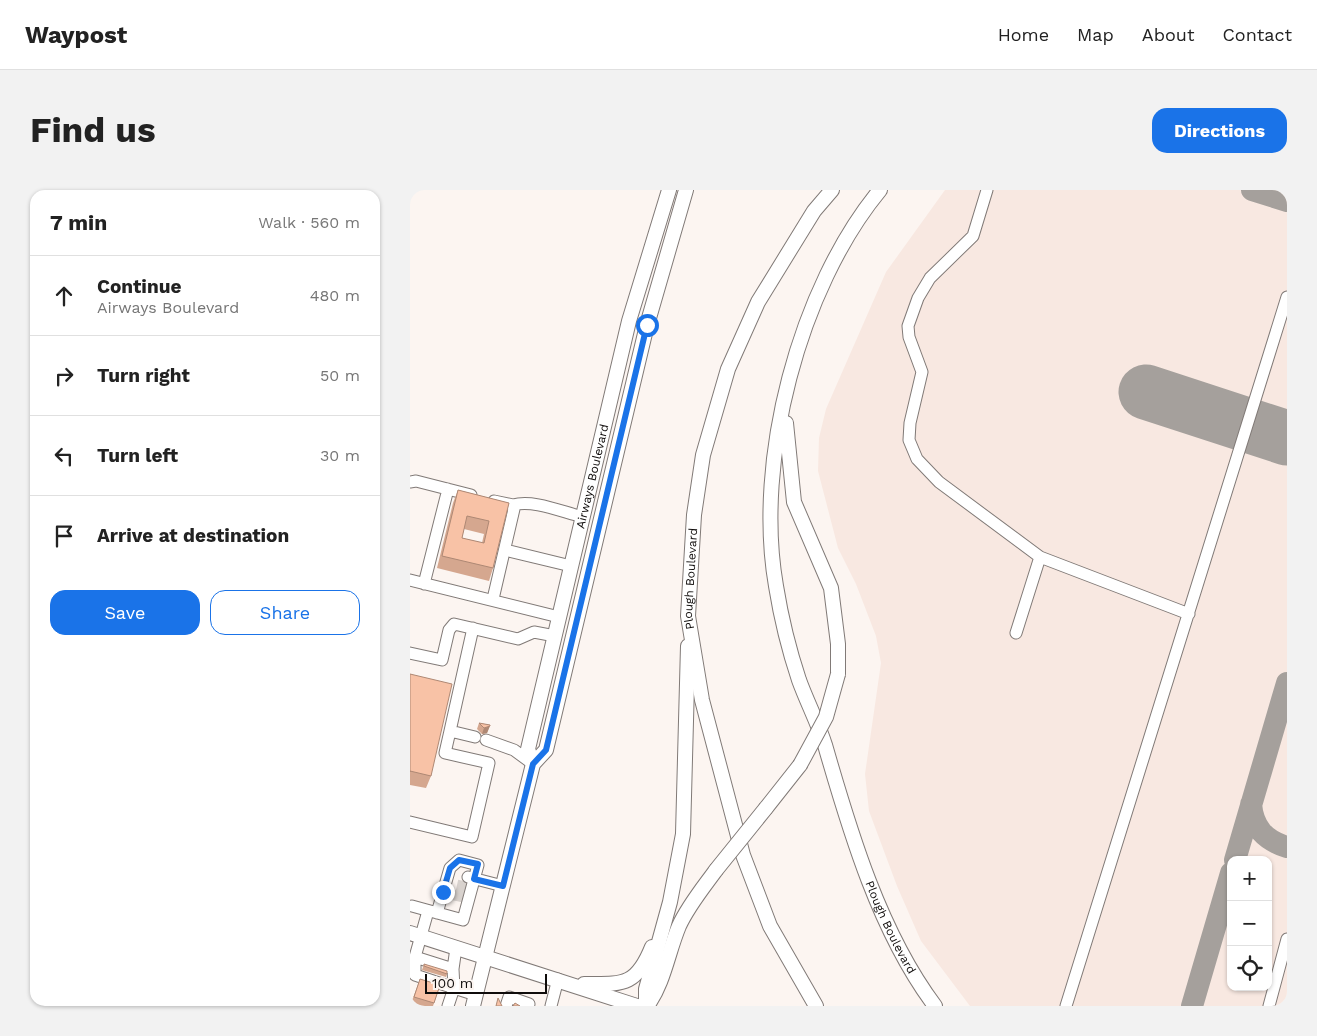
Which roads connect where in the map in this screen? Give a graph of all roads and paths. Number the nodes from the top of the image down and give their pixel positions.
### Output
1 (669, 190) edge
2 (686, 190) edge
3 (832, 190) edge
4 (880, 190) edge
5 (987, 190) edge
6 (1287, 297) edge
7 (784, 403) junction
8 (410, 482) edge
9 (448, 489) junction
10 (513, 506) junction
11 (583, 517) junction
12 (505, 550) junction
13 (1040, 557) junction
14 (571, 566) junction
15 (410, 580) edge
16 (424, 584) junction
17 (492, 599) junction
18 (1189, 614) junction
19 (688, 616) junction
20 (559, 617) junction
21 (473, 628) junction
22 (1016, 633) dead end
23 (555, 636) junction
24 (410, 653) edge
25 (450, 731) junction
26 (533, 764) junction
27 (410, 822) edge
28 (460, 886) junction
29 (503, 886) junction
30 (670, 902) junction
31 (412, 906) dead end
32 (433, 912) junction
33 (416, 935) edge
34 (1287, 940) edge
35 (456, 948) junction
36 (415, 957) junction
37 (486, 958) junction
38 (453, 969) junction
39 (435, 973) junction
40 (558, 979) junction
41 (573, 984) junction
42 (454, 988) junction
43 (474, 1000) edge
44 (448, 1006) edge
45 (506, 1006) edge
46 (528, 1006) edge
47 (551, 1006) edge
48 (637, 1006) edge
49 (647, 1006) edge
50 (816, 1006) edge
51 (935, 1006) edge
52 (1066, 1006) edge
53 (1269, 1006) edge

1 - 11 main road, Airways Boulevard
2 - 26 main road, Airways Boulevard
3 - 19 main road, Plough Boulevard
4 - 7 main road, Plough Boulevard
5 - 13 lane
6 - 18 lane
7 - 49 main road, bridge
7 - 51 main road, Plough Boulevard
8 - 9 lane
9 - 10 lane
9 - 16 lane
10 - 11 lane
10 - 12 lane
11 - 14 main road, Airways Boulevard
12 - 14 lane
12 - 17 lane
13 - 18 lane
13 - 22 lane
14 - 20 main road, Airways Boulevard
15 - 16 lane
16 - 17 lane
17 - 20 lane
18 - 52 lane
19 - 30 main road
19 - 50 main road, Plough Boulevard
20 - 23 main road, Airways Boulevard
21 - 23 lane
21 - 24 lane
21 - 25 lane
23 - 26 main road, Airways Boulevard
25 - 26 lane
25 - 27 lane
26 - 29 main road, Airways Boulevard
28 - 29 lane
28 - 32 lane
28 - 32 lane
29 - 37 main road, Airways Boulevard
30 - 41 main road
30 - 49 main road
31 - 32 lane
32 - 33 lane
33 - 35 main road
33 - 36 lane
34 - 53 lane
35 - 37 main road
35 - 38 lane
36 - 39 lane
36 - 39 lane
37 - 40 main road
37 - 43 main road, Airways Boulevard
38 - 39 lane
38 - 42 lane
39 - 42 lane
40 - 41 main road
40 - 47 lane
41 - 48 main road
42 - 43 lane
42 - 44 lane
45 - 46 lane

